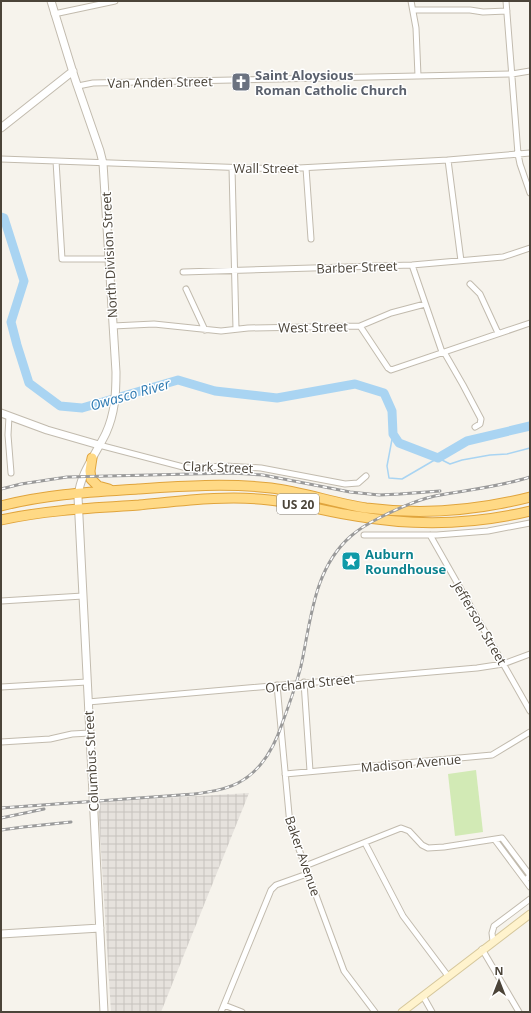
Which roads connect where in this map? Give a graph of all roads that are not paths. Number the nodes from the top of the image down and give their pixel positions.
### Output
1 (51, 1) edge
2 (115, 1) edge
3 (411, 1) edge
4 (506, 1) edge
5 (414, 10) junction
6 (507, 11) junction
7 (54, 14) junction
8 (73, 71) junction
9 (530, 71) edge
10 (512, 74) junction
11 (418, 76) junction
12 (78, 86) junction
13 (1, 128) edge
14 (530, 153) edge
15 (518, 154) junction
16 (1, 159) edge
17 (448, 160) junction
18 (56, 161) junction
19 (102, 163) junction
20 (232, 168) junction
21 (306, 168) junction
22 (530, 193) edge
23 (311, 239) dead end
24 (530, 248) edge
25 (109, 259) junction
26 (461, 261) junction
27 (412, 265) junction
28 (234, 271) junction
29 (183, 272) dead end
30 (470, 284) dead end
31 (186, 289) dead end
32 (425, 304) junction
33 (530, 323) edge
34 (113, 326) junction
35 (360, 326) junction
36 (205, 330) junction
37 (236, 330) junction
38 (498, 333) junction
39 (443, 352) junction
40 (1, 413) edge
41 (9, 416) junction
42 (475, 427) dead end
43 (99, 445) junction
44 (92, 458) junction
45 (11, 473) dead end
46 (366, 476) dead end
47 (118, 490) junction
48 (79, 492) junction
49 (530, 497) edge
50 (1, 506) edge
51 (78, 510) junction
52 (530, 511) edge
53 (5, 519) edge
54 (530, 523) edge
55 (364, 535) dead end
56 (430, 535) junction
57 (83, 596) junction
58 (1, 601) edge
59 (530, 654) edge
60 (503, 664) junction
61 (87, 682) junction
62 (304, 682) junction
63 (276, 685) junction
64 (1, 687) edge
65 (88, 702) junction
66 (530, 711) edge
67 (530, 732) edge
68 (90, 733) junction
69 (1, 742) edge
70 (310, 771) junction
71 (284, 774) junction
72 (365, 842) junction
73 (305, 866) junction
74 (307, 874) junction
75 (530, 887) edge
76 (530, 899) edge
77 (530, 914) edge
78 (100, 928) junction
79 (1, 934) edge
80 (493, 941) junction
81 (482, 949) junction
82 (448, 976) junction
83 (423, 996) junction
84 (224, 1005) junction
85 (104, 1012) edge
86 (221, 1012) edge
87 (242, 1012) edge
88 (375, 1012) edge
89 (402, 1012) edge
90 (432, 1012) edge
91 (519, 1012) edge

1 - 7 street, North Division Street
2 - 7 street
3 - 5 street
4 - 6 street
5 - 6 street
5 - 11 street
6 - 10 street
7 - 8 street, North Division Street
8 - 12 street, North Division Street
8 - 13 street
9 - 10 street, Van Anden Street
10 - 11 street, Van Anden Street
10 - 15 street
11 - 12 street, Van Anden Street
12 - 19 street, North Division Street
14 - 15 street, Wall Street
15 - 17 street, Wall Street
15 - 22 street
16 - 18 street, Wall Street
17 - 21 street, Wall Street
17 - 26 street
18 - 19 street, Wall Street
18 - 25 street
19 - 20 street, Wall Street
19 - 25 street, North Division Street
20 - 21 street, Wall Street
20 - 28 street
21 - 23 street
24 - 26 street, Barber Street
25 - 34 street, North Division Street
26 - 27 street, Barber Street
27 - 28 street, Barber Street
27 - 32 street
28 - 29 street, Barber Street
28 - 37 street
30 - 38 street
31 - 36 street
32 - 35 street
32 - 39 street
33 - 38 street, West Street
34 - 36 street, West Street
34 - 43 street, North Division Street
35 - 37 street, West Street
35 - 39 street, West Street
36 - 37 street, West Street
38 - 39 street, West Street
39 - 42 street
40 - 41 street, Clark Street
41 - 43 street, Clark Street
41 - 45 street
43 - 44 street, North Division Street
43 - 46 street, Clark Street
44 - 47 highway
44 - 48 street, North Division Street
47 - 48 highway, US 20
47 - 49 highway, US 20
48 - 50 highway, US 20
48 - 51 street, North Division Street
51 - 52 highway, US 20
51 - 53 highway, US 20
51 - 57 street, Columbus Street
54 - 56 street
55 - 56 street
56 - 60 street, Jefferson Street
57 - 58 street
57 - 61 street, Columbus Street
59 - 60 street, Orchard Street
60 - 62 street, Orchard Street
60 - 66 street, Jefferson Street
61 - 64 street
61 - 65 street, Columbus Street
62 - 63 street, Orchard Street
62 - 70 street
63 - 65 street, Orchard Street
63 - 71 street, Baker Avenue
65 - 68 street, Columbus Street
67 - 70 street, Madison Avenue
68 - 69 street
68 - 78 street, Columbus Street
70 - 71 street, Madison Avenue
71 - 73 street, Baker Avenue
72 - 73 street
72 - 75 street
72 - 82 street
73 - 74 street, Baker Avenue
74 - 84 street
74 - 88 street, Baker Avenue
76 - 80 street
77 - 80 main road
78 - 79 street
78 - 85 street, Columbus Street
80 - 81 main road
81 - 82 main road
81 - 91 street
82 - 83 main road
83 - 89 main road
83 - 90 street
84 - 86 street
84 - 87 street

